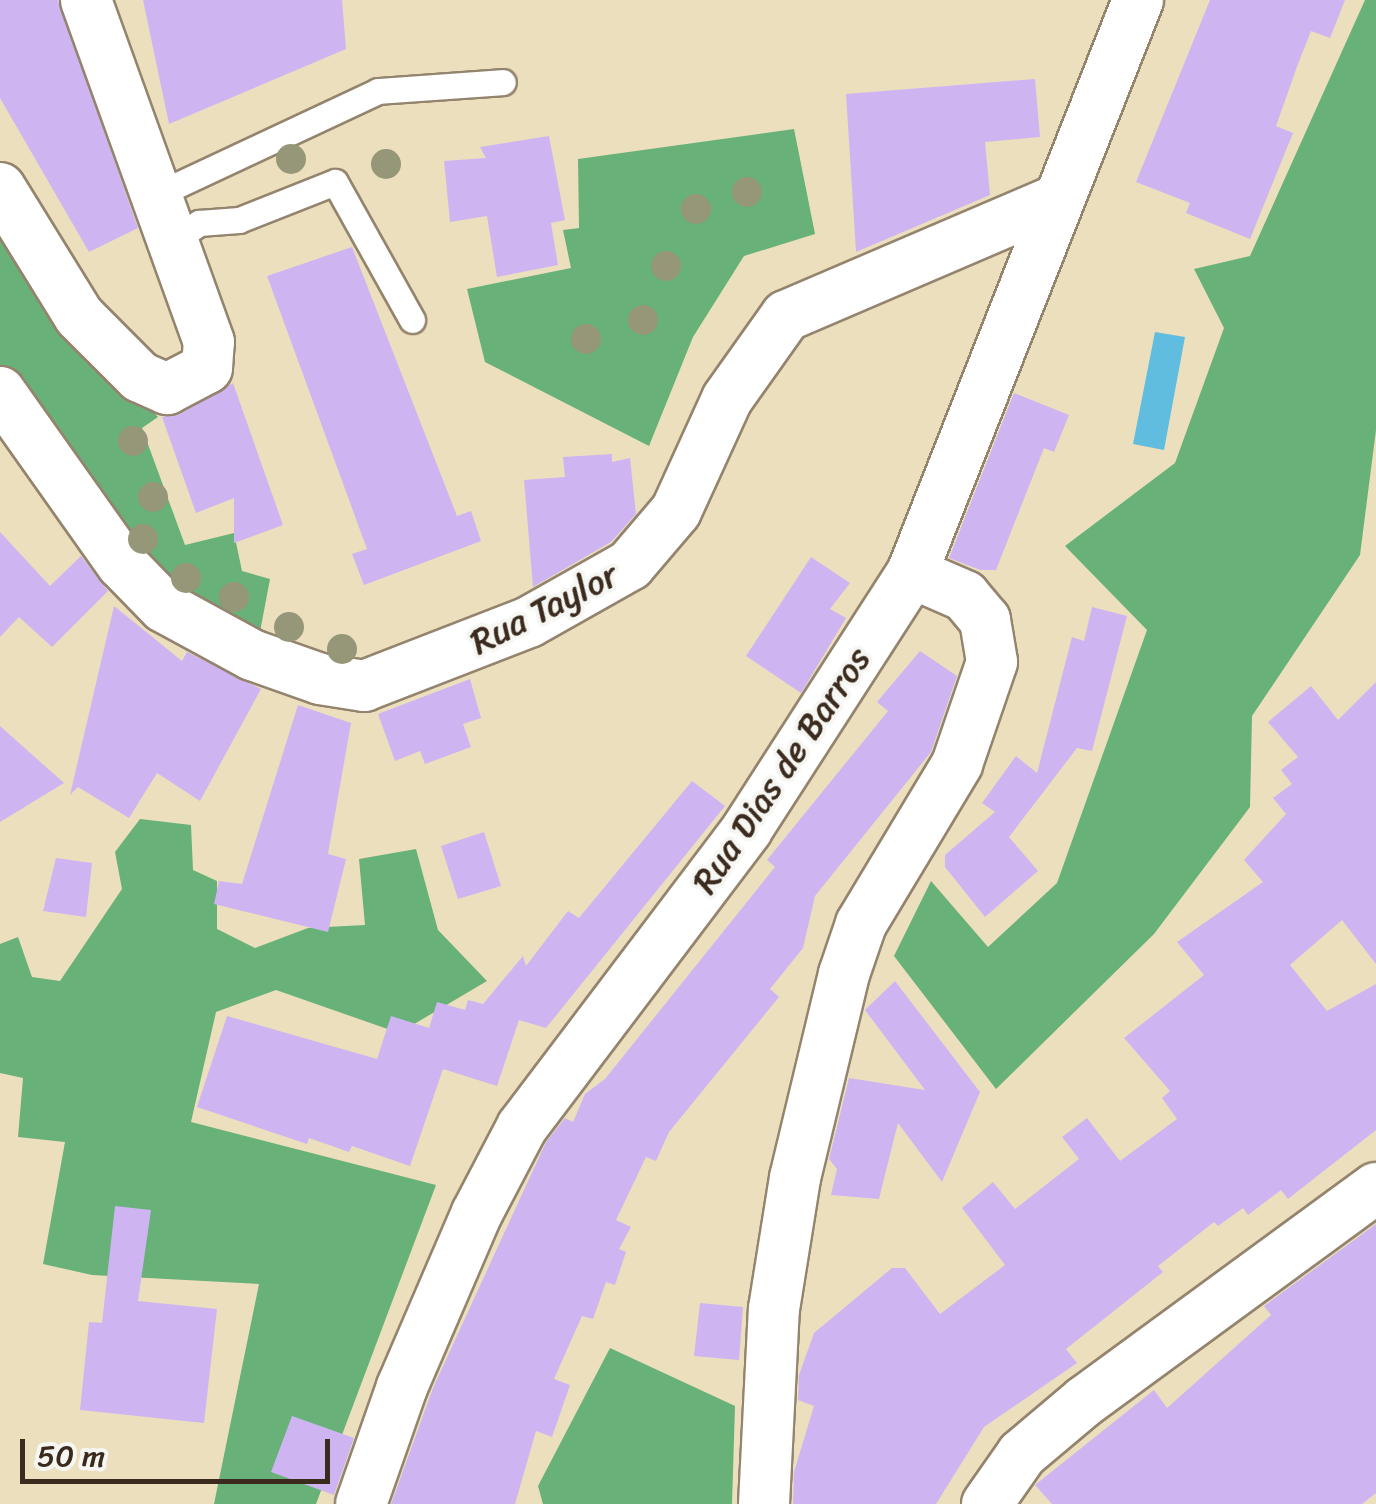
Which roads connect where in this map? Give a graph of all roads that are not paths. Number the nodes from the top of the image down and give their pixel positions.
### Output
1 (86, 0) edge
2 (1138, 0) edge
3 (503, 82) dead end
4 (0, 188) edge
5 (154, 196) junction
6 (1054, 201) junction
7 (174, 241) junction
8 (412, 320) dead end
9 (0, 392) edge
10 (912, 573) junction
11 (1376, 1188) edge
12 (361, 1504) edge
13 (764, 1504) edge
14 (987, 1504) edge

1 - 5 street
2 - 6 street, Rua Dias de Barros
3 - 5 lane
4 - 7 street
5 - 7 street
6 - 9 street, Rua Taylor
6 - 10 street, Rua Dias de Barros
7 - 8 lane
10 - 12 street, Rua Dias de Barros
10 - 13 street
11 - 14 street

